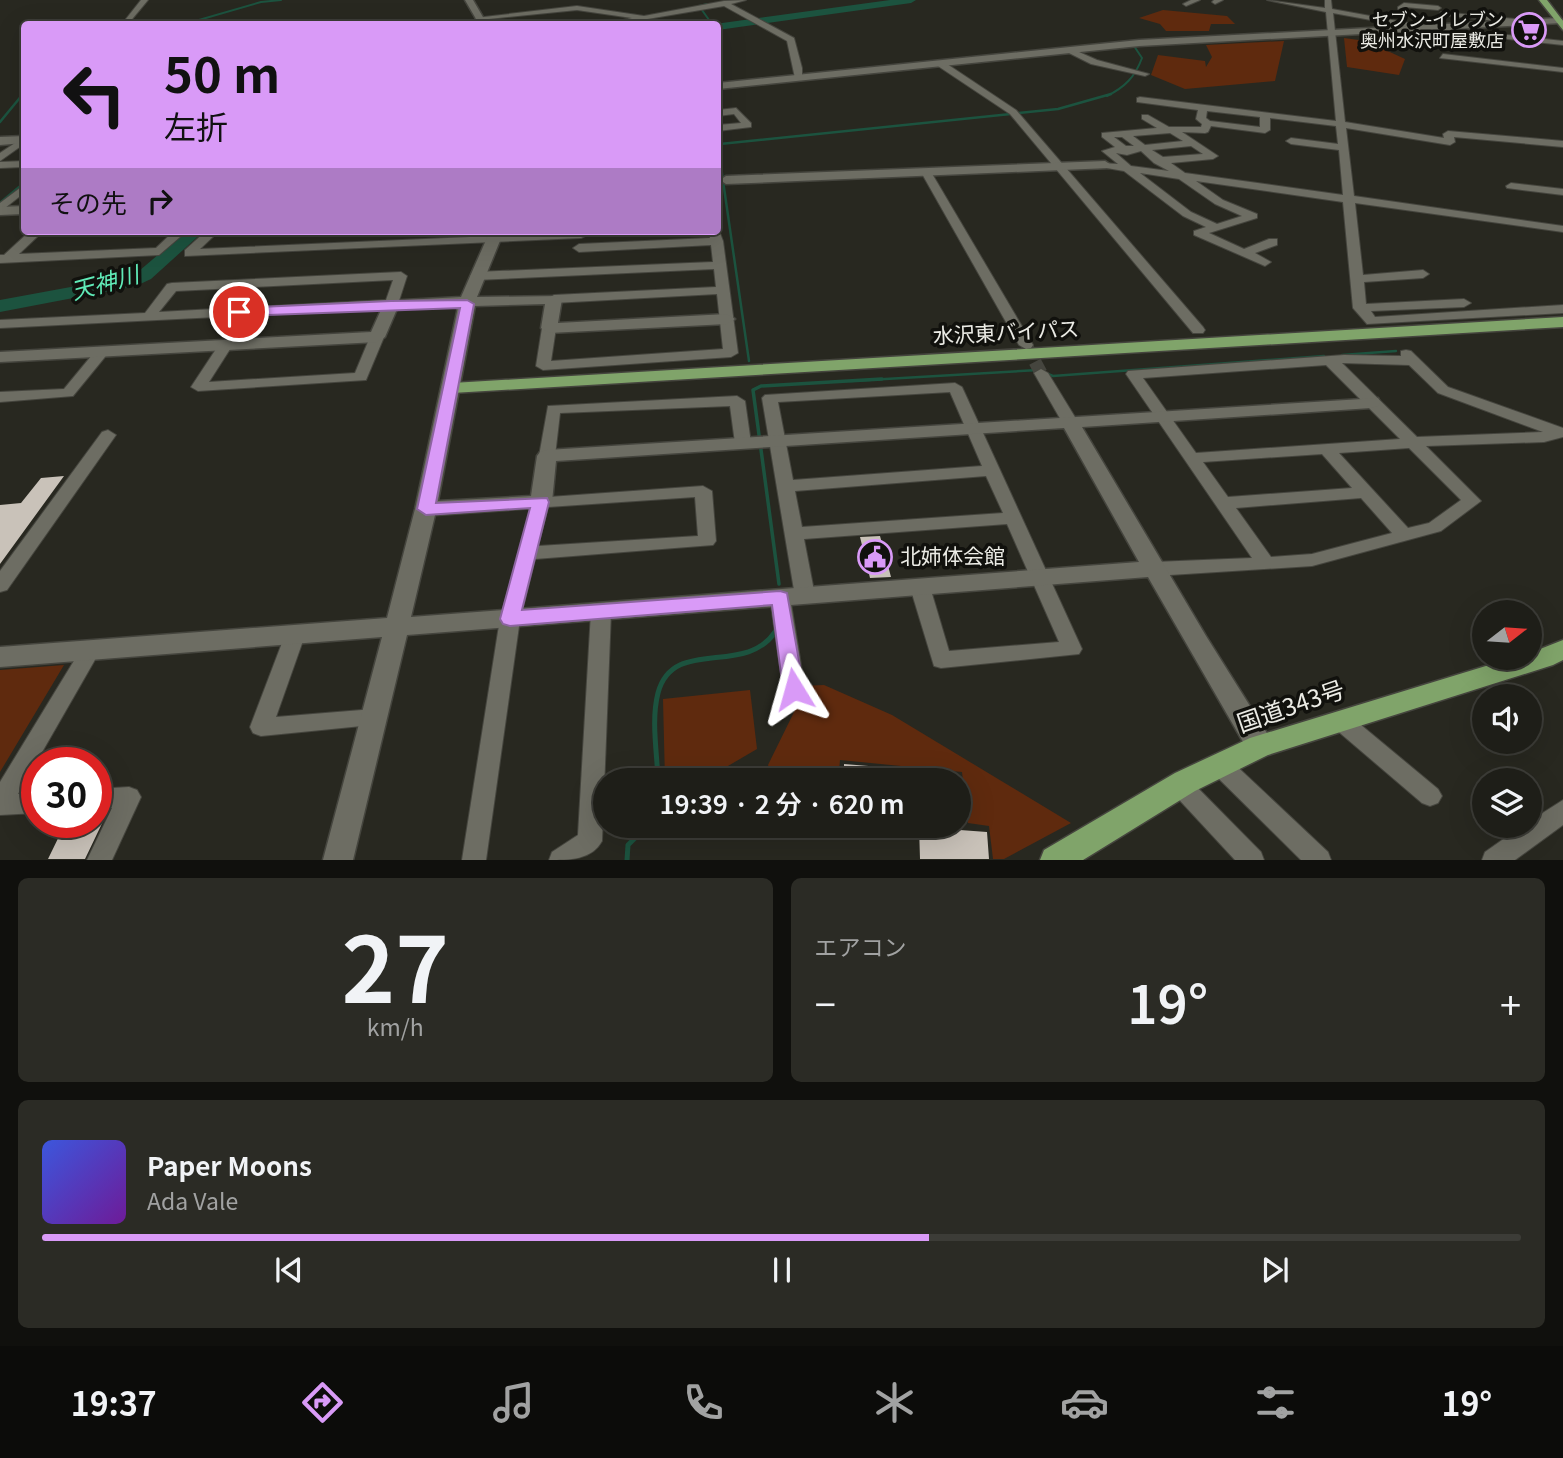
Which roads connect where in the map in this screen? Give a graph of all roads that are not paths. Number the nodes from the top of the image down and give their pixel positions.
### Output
1 (145, 0) edge
2 (469, 0) edge
3 (580, 0) edge
4 (743, 0) edge
5 (1197, 0) edge
6 (1270, 0) edge
7 (1328, 0) edge
8 (1543, 0) edge
9 (724, 3) junction
10 (1186, 4) dead end
11 (1448, 4) dead end
12 (1438, 6) edge
13 (1400, 8) dead end
14 (577, 9) junction
15 (1329, 9) junction
16 (1563, 10) edge
17 (1551, 11) junction
18 (568, 17) dead end
19 (641, 17) junction
20 (128, 21) edge
21 (481, 21) edge
22 (623, 21) edge
23 (1527, 22) junction
24 (1561, 23) edge
25 (1446, 27) junction
26 (1425, 28) junction
27 (1331, 33) junction
28 (1563, 43) edge
29 (1070, 50) junction
30 (941, 64) junction
31 (1524, 65) junction
32 (1563, 70) edge
33 (1145, 74) dead end
34 (799, 78) junction
35 (721, 86) edge
36 (1140, 100) dead end
37 (1203, 108) junction
38 (721, 113) edge
39 (1265, 116) junction
40 (1145, 117) dead end
41 (1207, 123) junction
42 (1340, 124) junction
43 (721, 128) edge
44 (1247, 128) junction
45 (1165, 130) junction
46 (1195, 131) junction
47 (1140, 133) junction
48 (1124, 134) junction
49 (21, 140) edge
50 (0, 141) edge
51 (1290, 141) dead end
52 (21, 142) edge
53 (1246, 142) dead end
54 (1192, 143) junction
55 (1175, 144) junction
56 (1563, 144) edge
57 (1159, 146) junction
58 (1142, 147) junction
59 (1124, 149) junction
60 (1299, 150) dead end
61 (1343, 151) junction
62 (0, 158) edge
63 (1195, 158) junction
64 (1178, 159) junction
65 (1161, 161) junction
66 (21, 164) edge
67 (1143, 164) junction
68 (0, 165) edge
69 (1105, 165) joint
70 (1059, 167) junction
71 (1126, 167) junction
72 (926, 172) junction
73 (1182, 177) junction
74 (721, 180) edge
75 (1208, 180) junction
76 (21, 182) edge
77 (1511, 186) dead end
78 (21, 191) edge
79 (1563, 192) edge
80 (0, 200) edge
81 (1349, 200) junction
82 (0, 210) edge
83 (21, 210) edge
84 (1215, 227) junction
85 (1563, 229) edge
86 (33, 235) edge
87 (177, 235) edge
88 (209, 235) edge
89 (496, 235) edge
90 (582, 235) edge
91 (716, 236) edge
92 (406, 237) edge
93 (1273, 242) dead end
94 (579, 248) junction
95 (1244, 253) junction
96 (3, 261) edge
97 (1265, 262) dead end
98 (720, 265) junction
99 (575, 272) junction
100 (1423, 274) dead end
101 (476, 276) junction
102 (1357, 279) junction
103 (723, 290) junction
104 (554, 299) junction
105 (1464, 303) dead end
106 (391, 304) junction
107 (467, 304) junction
108 (1360, 307) junction
109 (1563, 309) edge
110 (148, 317) junction
111 (727, 319) junction
112 (1563, 322) edge
113 (0, 324) edge
114 (549, 328) junction
115 (1198, 330) dead end
116 (377, 337) junction
117 (1026, 345) tunnel mouth
118 (225, 346) junction
119 (102, 352) junction
120 (0, 357) edge
121 (1330, 360) junction
122 (1041, 373) tunnel mouth
123 (452, 388) junction
124 (0, 397) edge
125 (1371, 402) junction
126 (1161, 416) junction
127 (1070, 422) junction
128 (975, 428) junction
129 (1560, 433) edge
130 (108, 435) dead end
131 (778, 441) junction
132 (1411, 442) junction
133 (743, 443) junction
134 (1326, 448) junction
135 (547, 456) junction
136 (1191, 458) junction
137 (992, 470) junction
138 (785, 486) junction
139 (1365, 492) junction
140 (541, 502) junction
141 (1223, 503) junction
142 (426, 509) junction
143 (1013, 518) junction
144 (794, 534) junction
145 (1404, 535) junction
146 (528, 553) junction
147 (1266, 564) junction
148 (1154, 569) junction
149 (1039, 578) junction
150 (0, 585) edge
151 (920, 587) junction
152 (805, 596) junction
153 (780, 598) junction
154 (601, 612) junction
155 (510, 619) junction
156 (395, 627) junction
157 (295, 635) junction
158 (1563, 649) edge
159 (90, 651) junction
160 (0, 657) edge
161 (783, 706) dead end
162 (374, 718) junction
163 (1342, 721) junction
164 (1260, 746) junction
165 (1220, 765) junction
166 (1180, 785) junction
167 (1430, 796) dead end
168 (112, 798) edge
169 (21, 803) edge
170 (0, 804) edge
171 (1563, 811) edge
172 (112, 832) edge
173 (109, 838) edge
174 (99, 859) edge
175 (338, 859) edge
176 (474, 859) edge
177 (561, 859) edge
178 (1055, 859) edge
179 (1252, 859) edge
180 (1318, 859) edge
181 (1494, 859) edge

1 - 20 street
2 - 21 street
3 - 14 street
4 - 9 street
5 - 10 street
6 - 15 street
7 - 15 street
8 - 17 highway
9 - 19 street
9 - 34 street
11 - 12 street
12 - 13 street
12 - 23 street
12 - 25 street
14 - 18 street
14 - 19 street
14 - 21 street
15 - 26 street
15 - 27 street
16 - 17 street
17 - 24 highway
19 - 22 street
23 - 24 street
23 - 25 street
25 - 26 street
26 - 27 street
26 - 28 street
27 - 29 street
27 - 42 street
29 - 30 street
29 - 33 street
30 - 34 street
30 - 70 street
31 - 31 street
31 - 32 street
34 - 35 street
36 - 37 street
37 - 39 street
37 - 41 street
38 - 43 street
39 - 42 street
39 - 44 street
40 - 45 street
41 - 44 street
41 - 46 street
42 - 56 street
42 - 61 street
44 - 53 street
45 - 46 street
45 - 47 street
45 - 54 street
45 - 55 street
46 - 54 street
47 - 48 street
47 - 57 street
48 - 58 street
48 - 59 street
49 - 50 street
51 - 61 street
52 - 62 street
54 - 55 street
54 - 63 street
55 - 57 street
55 - 63 street
57 - 58 street
57 - 64 street
58 - 59 street
58 - 65 street
59 - 67 street
59 - 71 street
60 - 61 street
61 - 81 street
63 - 64 street
64 - 65 street
64 - 75 street
65 - 67 street
65 - 73 street
66 - 68 street
67 - 71 street
69 - 70 street
69 - 71 street
70 - 72 street
70 - 115 street
71 - 73 street
71 - 84 street
72 - 74 street
72 - 117 street
73 - 75 street
73 - 84 street
75 - 81 street
76 - 80 street
77 - 79 street
78 - 82 street
81 - 85 street
81 - 102 street
82 - 83 street
84 - 95 street
86 - 96 street
87 - 96 street
88 - 92 street
89 - 92 street
89 - 101 street
90 - 94 street
91 - 94 street
91 - 98 street
93 - 95 street
94 - 99 street
95 - 97 street
98 - 99 street
98 - 103 street
99 - 101 street
100 - 102 street
101 - 107 street
102 - 108 street
103 - 104 street
103 - 111 street
104 - 107 street
104 - 114 street
105 - 108 street
106 - 107 street
106 - 110 street
106 - 110 street
106 - 116 street
107 - 123 street
108 - 109 street
110 - 113 street
111 - 114 street
111 - 114 street
112 - 123 highway, 水沢東バイパス
116 - 118 street
116 - 118 street
118 - 119 street
119 - 120 street
119 - 124 street
121 - 125 street
121 - 126 street
121 - 129 street
122 - 127 street
123 - 142 street
125 - 126 street
125 - 132 street
126 - 127 street
126 - 136 street
127 - 128 street
127 - 148 street
128 - 131 street
128 - 131 street
128 - 137 street
129 - 132 street
130 - 150 street
131 - 133 street
131 - 138 street
132 - 134 street
132 - 145 street
133 - 135 street
133 - 135 street
134 - 136 street
134 - 139 street
135 - 140 street
136 - 141 street
137 - 138 street
137 - 143 street
138 - 144 street
139 - 141 street
139 - 145 street
140 - 142 street
140 - 146 street
140 - 146 street
141 - 147 street
142 - 156 street
143 - 144 street
143 - 149 street
144 - 152 street
145 - 147 street
146 - 155 street
147 - 148 street
148 - 149 street
148 - 164 street
149 - 151 street
149 - 151 street
151 - 152 street
152 - 153 street
153 - 154 street
153 - 161 street
154 - 155 street
154 - 177 street
155 - 156 street
155 - 176 street
156 - 157 street
156 - 162 street
157 - 159 street
157 - 162 street
158 - 163 highway, 国道343号
159 - 160 street
159 - 170 street
162 - 175 street
163 - 164 highway, 国道343号
163 - 167 street
164 - 165 highway, 国道343号
165 - 166 highway, 国道343号
165 - 180 street
166 - 178 highway, 国道343号
166 - 179 street
168 - 172 street
169 - 170 street
171 - 181 street
173 - 174 street

